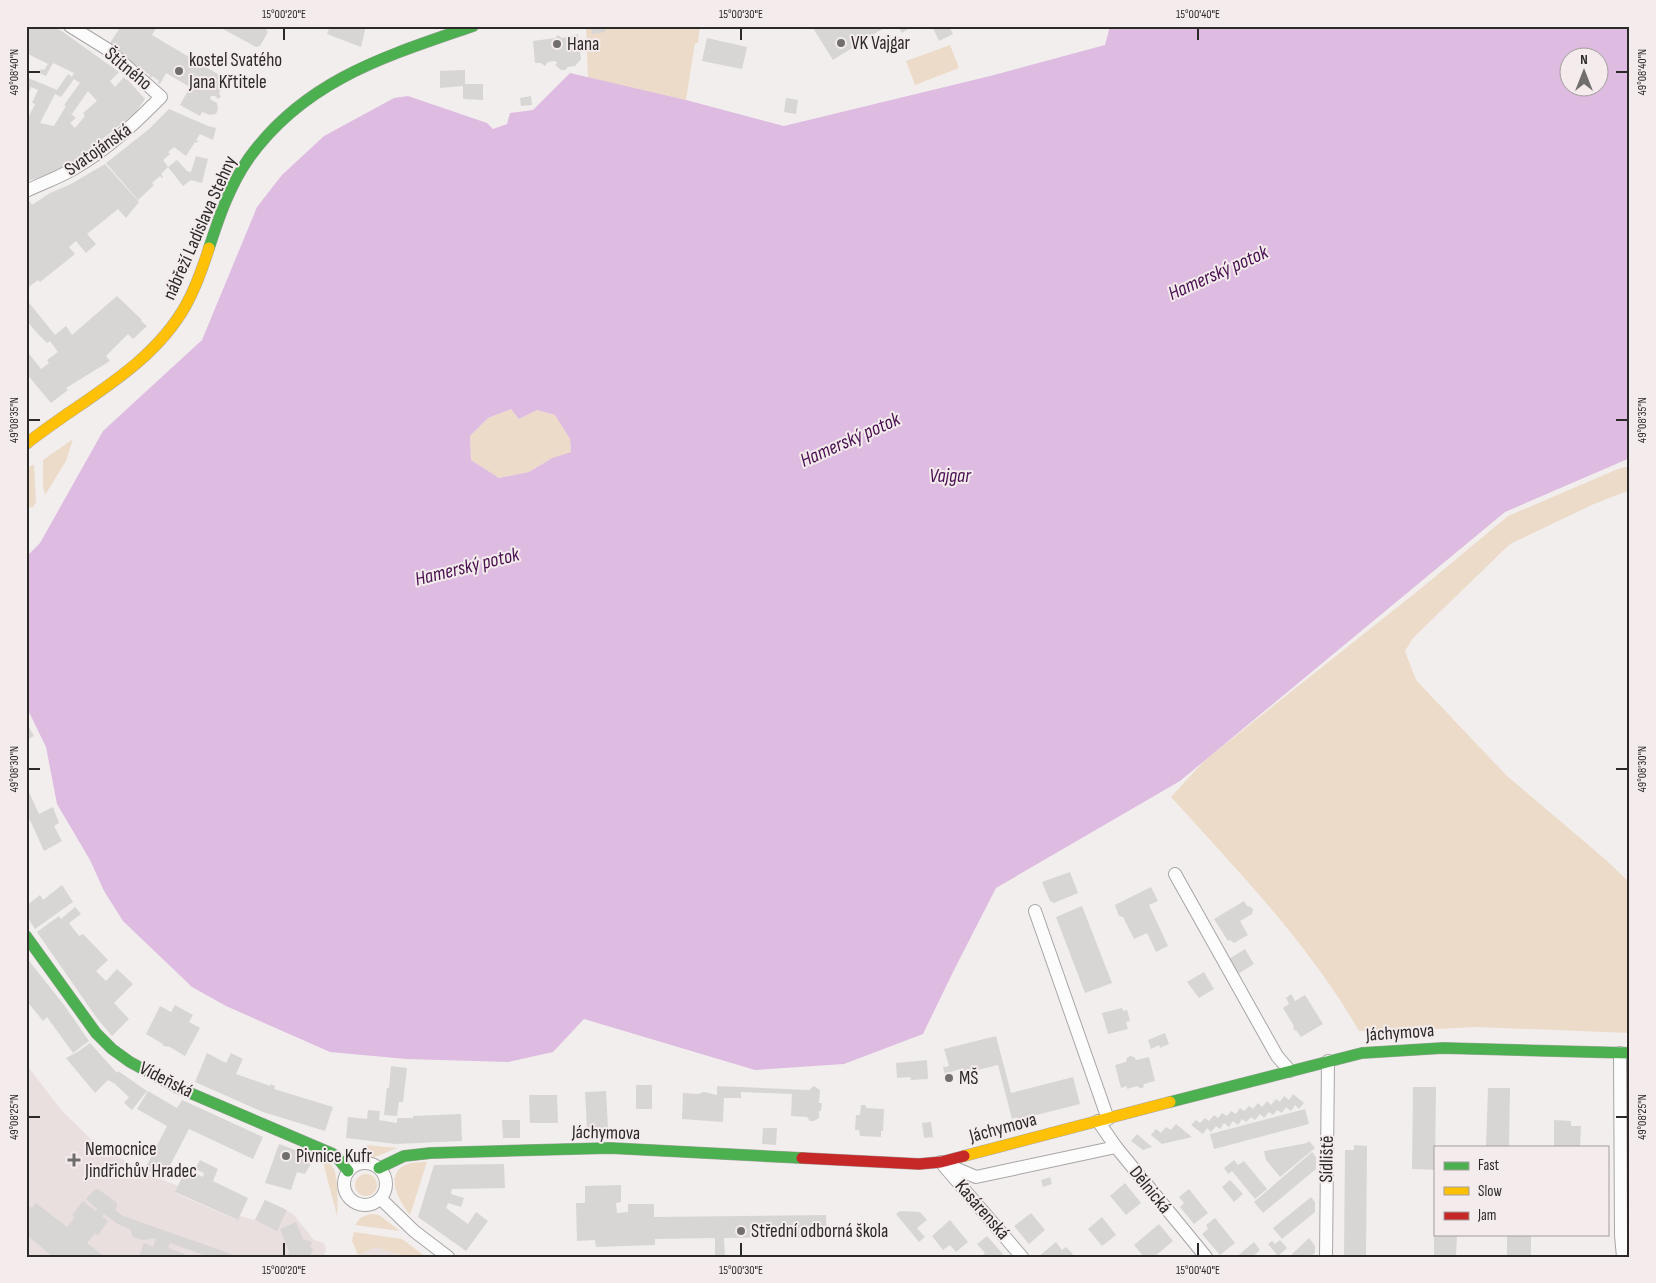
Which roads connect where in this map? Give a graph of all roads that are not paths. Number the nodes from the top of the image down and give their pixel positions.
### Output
1 (70, 26) edge
2 (473, 26) edge
3 (161, 97) joint
4 (26, 191) edge
5 (26, 444) edge
6 (1175, 874) dead end
7 (1035, 911) dead end
8 (26, 936) edge
9 (1625, 1053) edge
10 (1328, 1061) junction
11 (1290, 1071) junction
12 (1103, 1120) junction
13 (1116, 1148) junction
14 (941, 1162) junction
15 (379, 1168) junction
16 (348, 1171) junction
17 (381, 1199) junction
18 (448, 1257) edge
19 (1022, 1257) edge
20 (1206, 1257) edge
21 (1326, 1257) edge
22 (1623, 1257) edge

1 - 3 street, Štítného
2 - 5 street, nábřeží Ladislava Stehny
3 - 4 street, Svatojánská
6 - 11 street
7 - 12 street, Dělnická
8 - 16 street, Vídeňská
9 - 10 street, Jáchymova
9 - 22 street
10 - 11 street, Jáchymova
10 - 21 street, Sídliště
11 - 12 street, Jáchymova
12 - 13 street, Dělnická
12 - 14 street, Jáchymova
13 - 14 street
13 - 20 street, Dělnická
14 - 15 street, Jáchymova
14 - 19 street, Kasárenská
15 - 16 street
15 - 17 street
16 - 17 street
17 - 18 street

